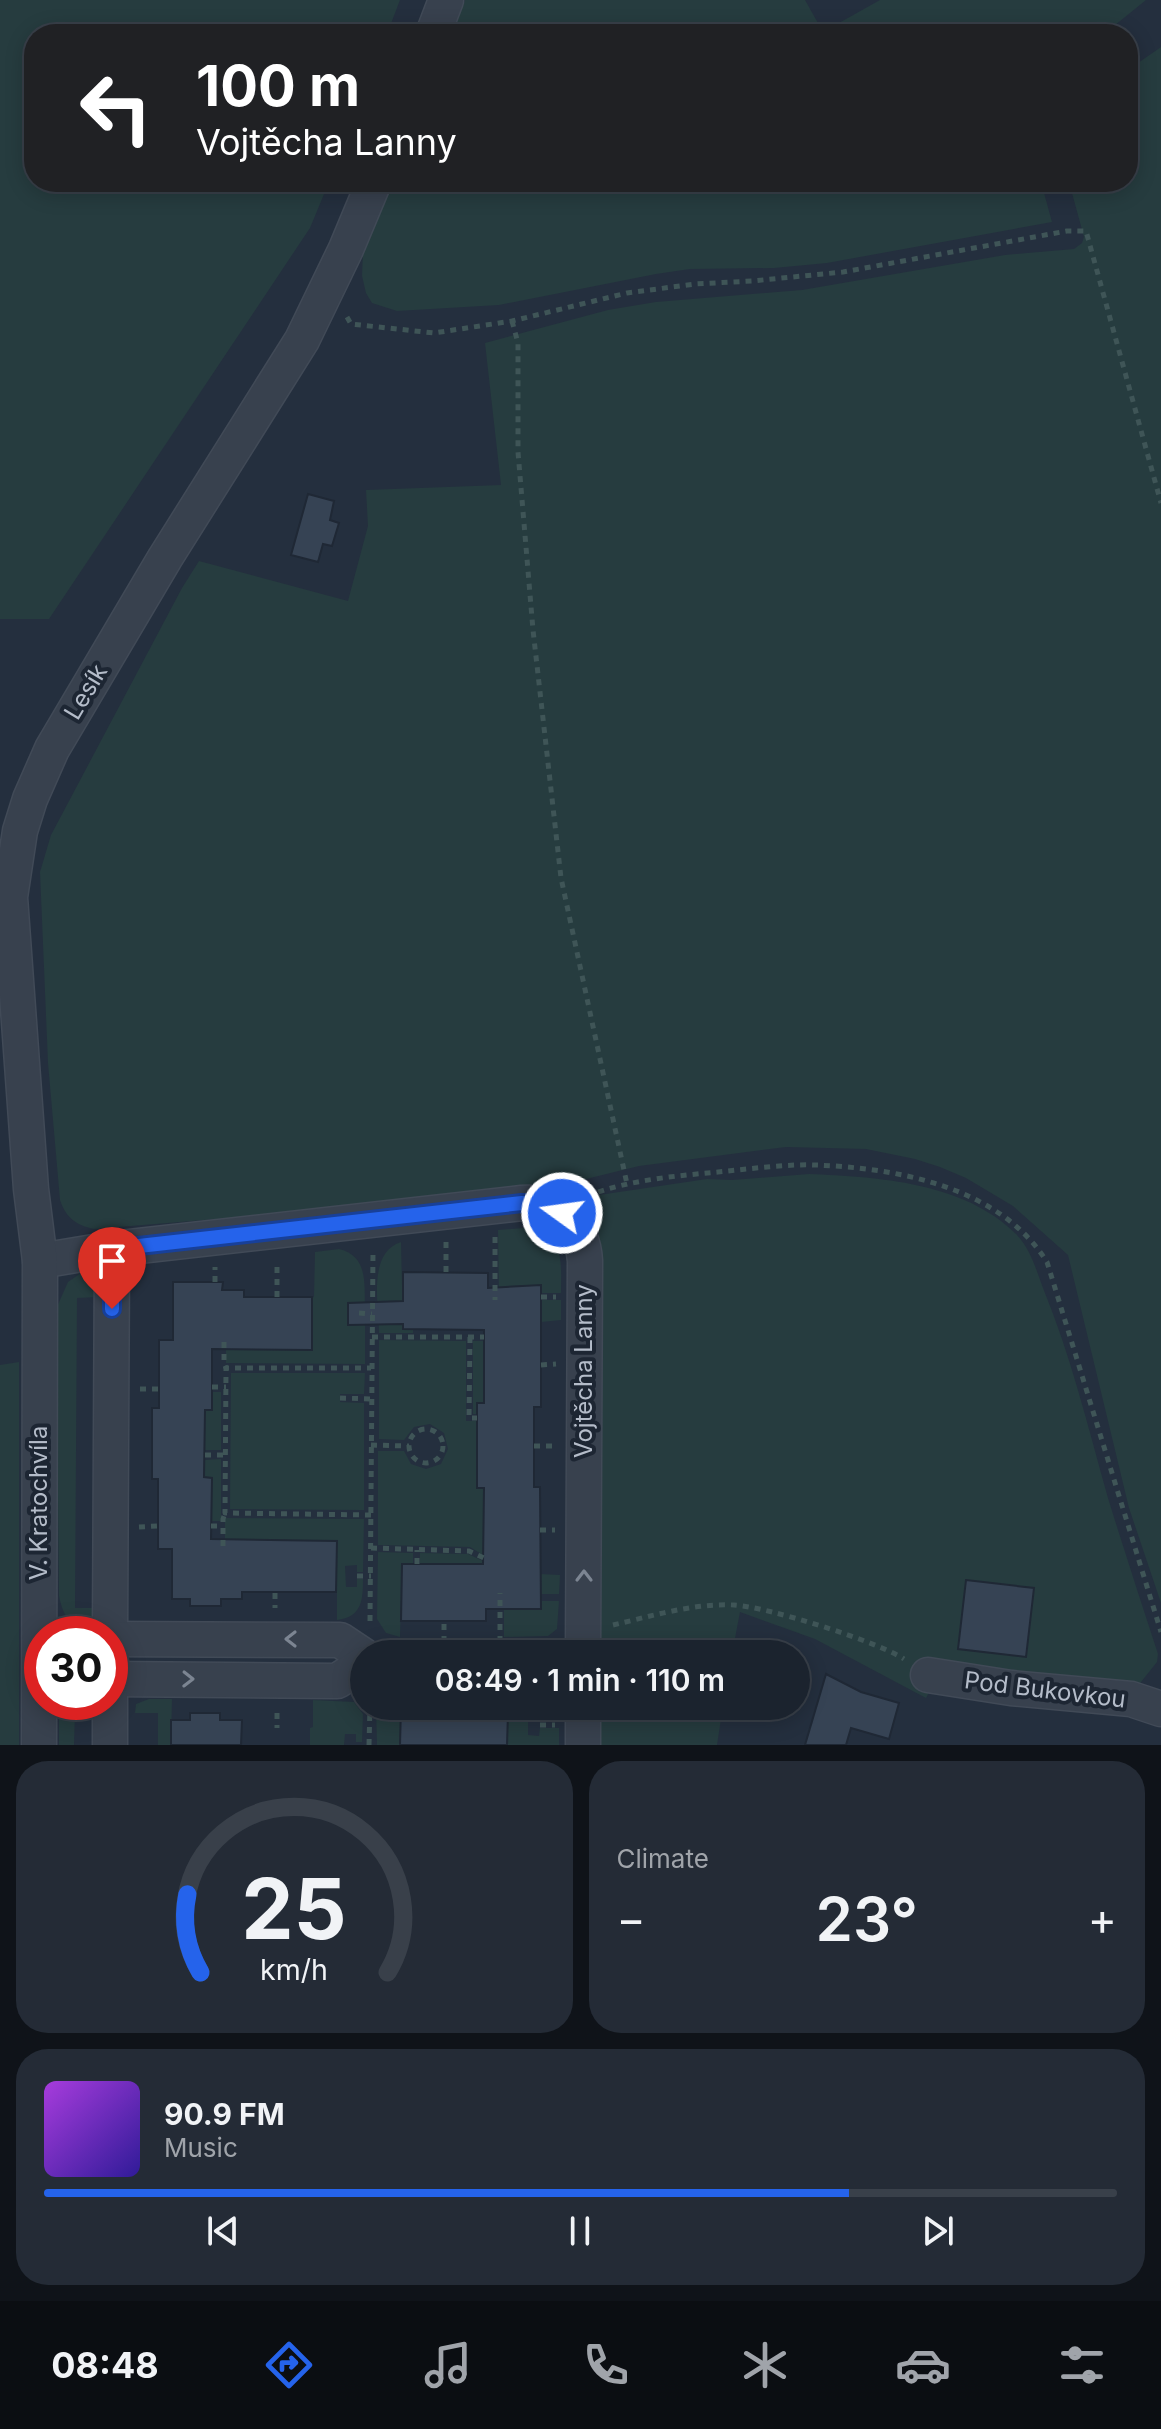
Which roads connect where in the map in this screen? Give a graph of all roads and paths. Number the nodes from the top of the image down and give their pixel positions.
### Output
1 (446, 0) edge
2 (437, 24) edge
3 (370, 192) edge
4 (330, 284) junction
5 (512, 321) junction
6 (1161, 503) edge
7 (627, 1184) junction
8 (557, 1210) junction
9 (373, 1221) junction
10 (495, 1226) dead end
11 (446, 1231) dead end
12 (112, 1249) junction
13 (277, 1251) dead end
14 (40, 1261) junction
15 (446, 1272) dead end
16 (277, 1297) dead end
17 (495, 1300) dead end
18 (359, 1313) dead end
19 (372, 1314) junction
20 (417, 1329) dead end
21 (372, 1337) junction
22 (417, 1337) junction
23 (470, 1337) junction
24 (484, 1337) dead end
25 (224, 1342) dead end
26 (226, 1368) junction
27 (371, 1368) junction
28 (212, 1387) dead end
29 (226, 1387) junction
30 (340, 1398) dead end
31 (372, 1399) junction
32 (477, 1418) dead end
33 (371, 1445) junction
34 (409, 1446) junction
35 (205, 1455) dead end
36 (226, 1455) junction
37 (225, 1513) junction
38 (371, 1515) junction
39 (211, 1526) dead end
40 (223, 1526) junction
41 (223, 1546) dead end
42 (371, 1548) junction
43 (417, 1550) junction
44 (484, 1558) dead end
45 (417, 1564) dead end
46 (357, 1576) dead end
47 (371, 1576) junction
48 (500, 1593) dead end
49 (41, 1616) edge
50 (110, 1616) edge
51 (444, 1621) dead end
52 (1161, 1632) edge
53 (128, 1636) edge
54 (367, 1640) edge
55 (444, 1640) edge
56 (500, 1640) edge
57 (583, 1640) edge
58 (592, 1640) edge
59 (350, 1644) edge
60 (350, 1668) edge
61 (928, 1675) joint
62 (128, 1679) edge
63 (1161, 1709) edge
64 (40, 1720) edge
65 (110, 1720) edge
66 (370, 1720) edge
67 (583, 1720) edge
68 (39, 1745) edge
69 (110, 1745) edge
70 (369, 1745) edge
71 (583, 1745) edge

1 - 2 street
3 - 4 street, Lesík
4 - 5 path
4 - 14 street, Lesík
5 - 6 path
5 - 7 path
7 - 8 path
7 - 52 path
8 - 9 street
57 -> 8 street, Vojtěcha Lanny
9 - 12 street
9 - 19 path
10 - 17 path
11 - 15 path
12 - 14 street
12 - 50 street
13 - 16 path
14 - 49 street, V. Kratochvíla
18 - 19 path
19 - 21 path
20 - 22 path
21 - 22 path
21 - 27 path
22 - 23 path
23 - 24 path
23 - 32 path
25 - 26 path
26 - 27 path
26 - 29 path
27 - 31 path
28 - 29 path
29 - 36 path
30 - 31 path
31 - 33 path
33 - 34 path
33 - 38 path
34 - 34 path
35 - 36 path
36 - 37 path
37 - 38 path
37 - 40 path
38 - 42 path
39 - 40 path
40 - 41 path
42 - 43 path
42 - 47 path
43 - 44 path
43 - 45 path
46 - 47 path
47 - 54 path
48 - 56 path
51 - 55 path
59 -> 53 street
58 - 61 path
62 -> 60 street
61 - 63 street, Pod Bukovkou
64 - 68 street, V. Kratochvíla
65 - 69 street
66 - 70 path
67 - 71 street

